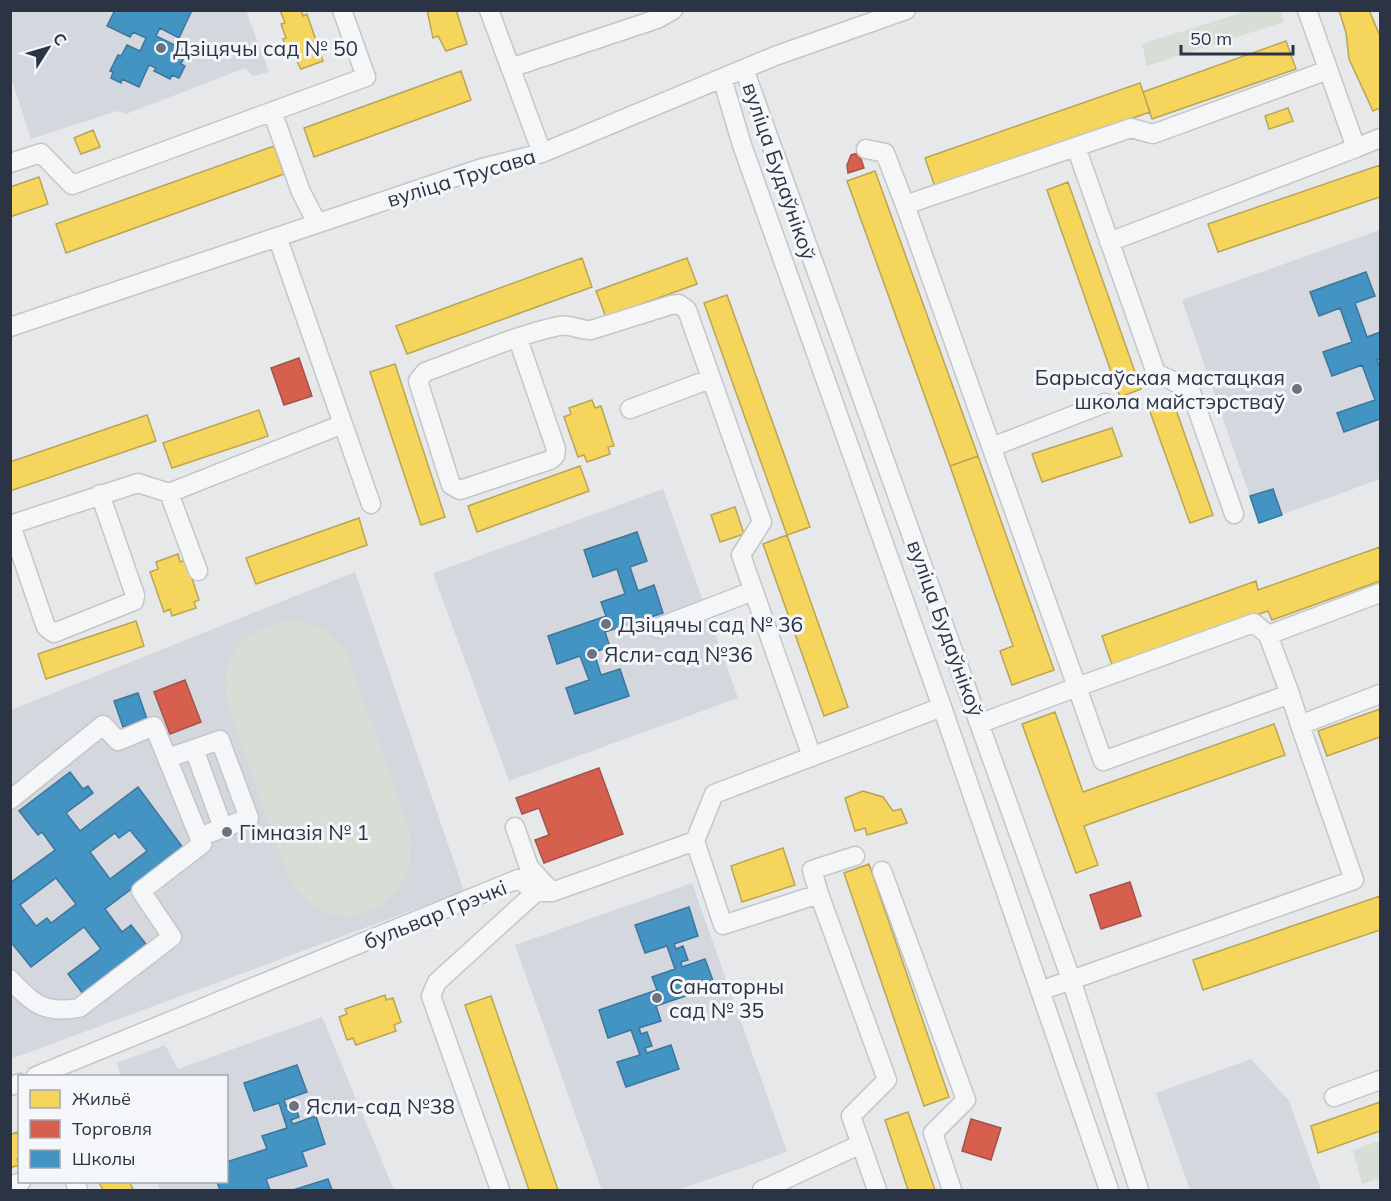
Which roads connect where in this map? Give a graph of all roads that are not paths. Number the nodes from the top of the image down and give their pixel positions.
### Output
1 (342, 10) edge
2 (489, 10) edge
3 (673, 10) edge
4 (906, 10) edge
5 (1307, 10) edge
6 (510, 68) junction
7 (744, 69) junction
8 (1328, 70) junction
9 (722, 78) junction
10 (273, 114) junction
11 (1380, 138) edge
12 (1076, 147) junction
13 (1356, 148) junction
14 (866, 149) dead end
15 (542, 153) junction
16 (10, 163) edge
17 (905, 205) junction
18 (317, 223) junction
19 (278, 239) junction
20 (1109, 242) junction
21 (10, 327) edge
22 (518, 339) junction
23 (710, 379) junction
24 (1105, 403) dead end
25 (630, 408) dead end
26 (343, 424) junction
27 (992, 447) junction
28 (169, 493) junction
29 (100, 494) junction
30 (371, 504) dead end
31 (1234, 514) dead end
32 (922, 566) junction
33 (198, 571) dead end
34 (894, 576) junction
35 (753, 591) junction
36 (1380, 593) edge
37 (657, 628) dead end
38 (1268, 635) junction
39 (1077, 687) junction
40 (1290, 694) junction
41 (1380, 694) edge
42 (942, 707) junction
43 (981, 723) junction
44 (1300, 725) junction
45 (194, 749) junction
46 (168, 758) junction
47 (812, 758) junction
48 (236, 782) junction
49 (210, 792) junction
50 (10, 800) edge
51 (185, 802) junction
52 (515, 827) dead end
53 (223, 828) junction
54 (200, 837) junction
55 (694, 841) junction
56 (855, 856) dead end
57 (882, 871) dead end
58 (544, 892) junction
59 (819, 894) junction
60 (10, 979) edge
61 (1071, 979) junction
62 (1040, 991) junction
63 (41, 1075) edge
64 (1380, 1080) edge
65 (1334, 1097) dead end
66 (861, 1144) junction
67 (500, 1191) edge
68 (762, 1191) edge
69 (877, 1191) edge
70 (952, 1191) edge
71 (1109, 1191) edge
72 (1138, 1191) edge

1 - 10 street
2 - 6 street
3 - 6 street
4 - 7 street, вуліца Трусава
5 - 8 street
6 - 15 street
7 - 9 street, вуліца Трусава
7 - 32 street, вуліца Будаўнікоў
8 - 12 street
8 - 13 street
9 - 15 street, вуліца Трусава
9 - 34 street, вуліца Будаўнікоў
10 - 16 street
10 - 18 street
11 - 13 street
12 - 17 street
12 - 20 street
13 - 20 street
14 - 17 street
15 - 18 street, вуліца Трусава
17 - 27 street
18 - 19 street, вуліца Трусава
19 - 21 street, вуліца Трусава
19 - 26 street
20 - 31 street
22 - 22 street
22 - 23 street
23 - 25 street
23 - 35 street
24 - 27 street
26 - 28 street
26 - 30 street
27 - 39 street
28 - 29 street
28 - 33 street
29 - 29 street
32 - 34 street
32 - 43 street, вуліца Будаўнікоў
34 - 42 street, вуліца Будаўнікоў
35 - 37 street
35 - 47 street
36 - 38 street
38 - 39 street
38 - 40 street
39 - 40 street
39 - 43 street
40 - 44 street
41 - 44 street
42 - 47 street
42 - 62 street, вуліца Будаўнікоў
43 - 61 street, вуліца Будаўнікоў
44 - 61 street
45 - 46 street
45 - 48 street
45 - 49 street
46 - 50 street
46 - 51 street
47 - 55 street
48 - 49 street
48 - 53 street
49 - 51 street
49 - 53 street
51 - 54 street
52 - 58 street
53 - 54 street
54 - 60 street
55 - 58 street
55 - 59 street
56 - 59 street
57 - 70 street
58 - 63 street, бульвар Грэчкі
58 - 67 street
59 - 66 street
61 - 62 street
61 - 72 street, вуліца Будаўнікоў
62 - 71 street, вуліца Будаўнікоў
64 - 65 street
66 - 68 street
66 - 69 street

